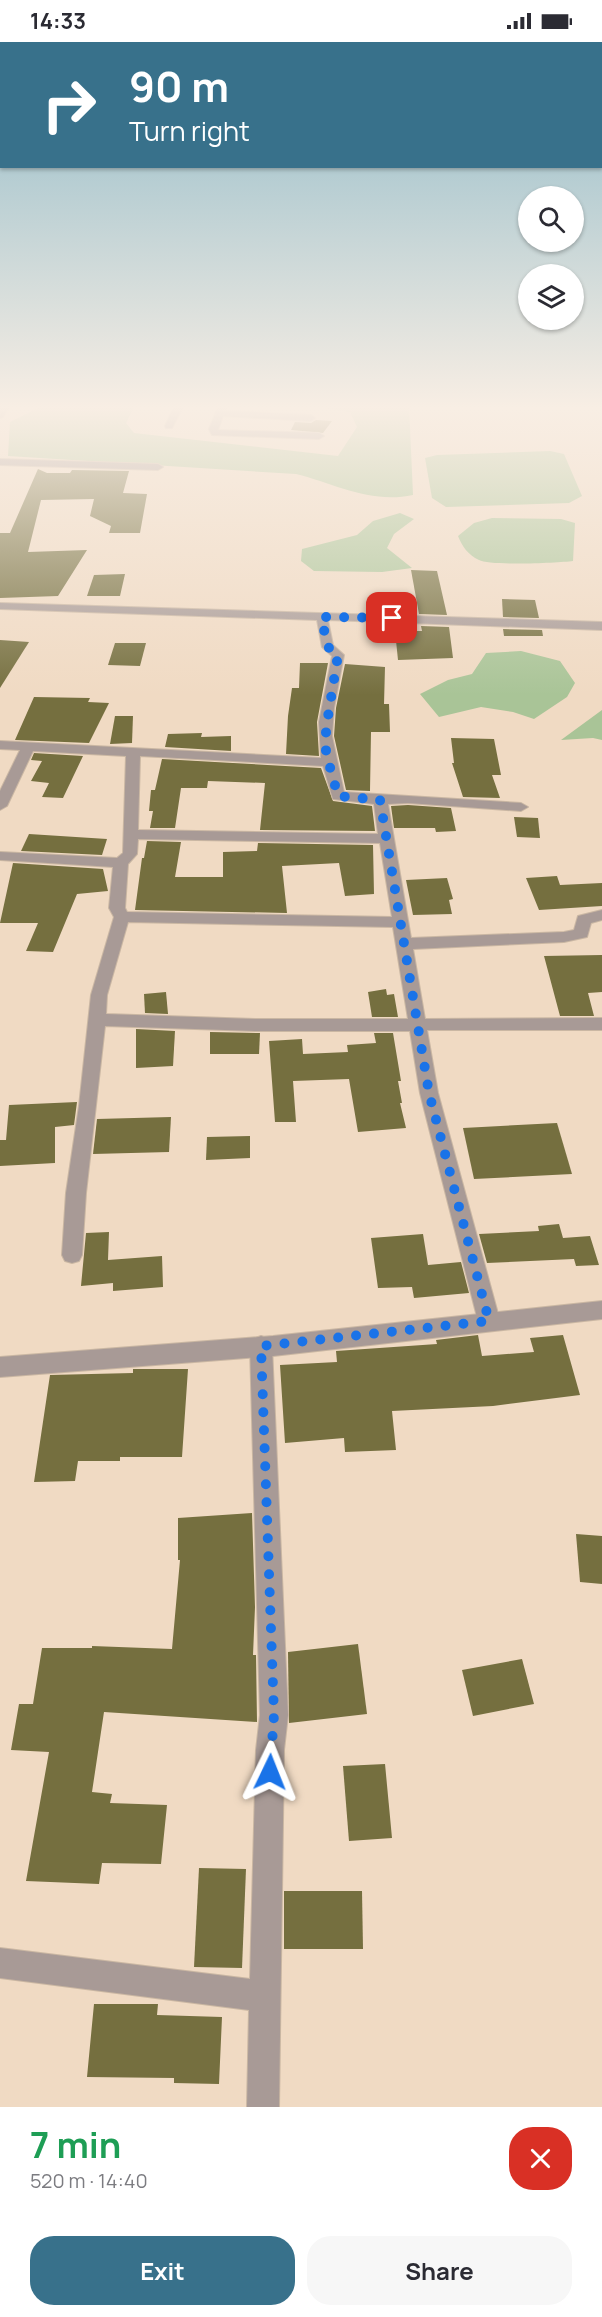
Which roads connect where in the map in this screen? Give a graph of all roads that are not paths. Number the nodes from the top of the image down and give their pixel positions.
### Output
1 (0, 606) edge
2 (322, 617) junction
3 (602, 626) edge
4 (0, 745) edge
5 (28, 747) junction
6 (133, 752) junction
7 (329, 762) junction
8 (380, 800) junction
9 (0, 806) edge
10 (521, 807) dead end
11 (131, 834) junction
12 (386, 839) junction
13 (0, 856) edge
14 (121, 863) junction
15 (602, 915) edge
16 (122, 917) junction
17 (399, 922) junction
18 (403, 944) junction
19 (97, 1020) junction
20 (602, 1024) edge
21 (418, 1026) junction
22 (72, 1255) dead end
23 (602, 1310) edge
24 (489, 1321) junction
25 (261, 1346) junction
26 (0, 1367) edge
27 (0, 1963) edge
28 (265, 1996) junction
29 (263, 2107) edge

1 - 2 street
2 - 3 street
2 - 7 street
4 - 5 street
5 - 6 street
5 - 9 street
6 - 7 street
6 - 11 street
7 - 8 street
8 - 10 street
8 - 12 street
11 - 12 street
11 - 14 street
12 - 17 street
13 - 14 street
14 - 16 street
15 - 18 street
16 - 17 street
16 - 19 street
17 - 18 street
18 - 21 street
19 - 21 street
19 - 22 street
20 - 21 street
21 - 24 street
23 - 24 street
24 - 25 street
25 - 26 street
25 - 28 street
27 - 28 street
28 - 29 street

